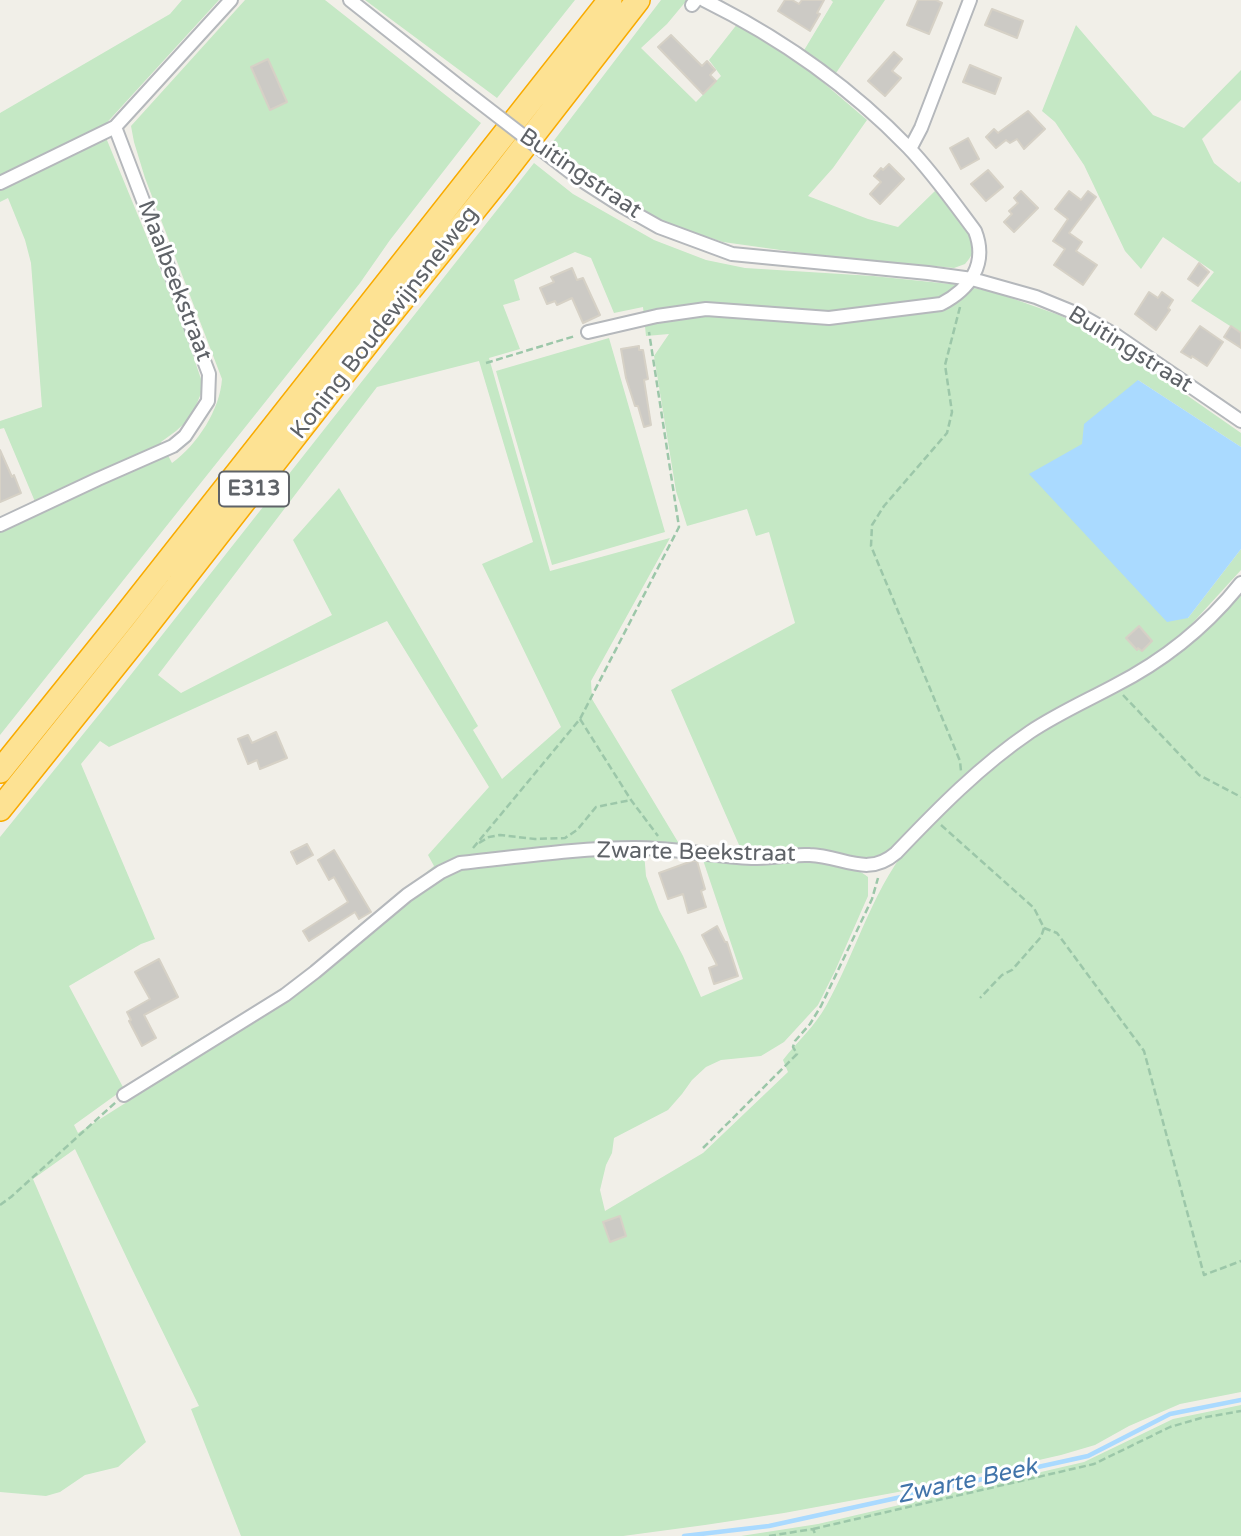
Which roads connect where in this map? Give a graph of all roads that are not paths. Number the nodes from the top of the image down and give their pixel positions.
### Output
1 (231, 0) edge
2 (350, 0) edge
3 (638, 0) edge
4 (704, 0) edge
5 (970, 0) edge
6 (602, 5) edge
7 (115, 127) junction
8 (910, 149) junction
9 (0, 183) edge
10 (969, 283) junction
11 (589, 332) road end
12 (1241, 421) edge
13 (0, 525) edge
14 (1241, 583) edge
15 (0, 771) edge
16 (0, 809) edge
17 (124, 1095) road end

1 - 7 street
2 - 10 street, Buitingstraat, bridge
3 - 16 highway, Koning Boudewijnsnelweg / E313
4 - 8 street
5 - 8 street
6 - 15 highway, Koning Boudewijnsnelweg / E313
7 - 9 street
7 - 13 street, Maalbeekstraat
8 - 10 street
10 - 11 street
10 - 12 street, Buitingstraat
14 - 17 street, Zwarte Beekstraat

